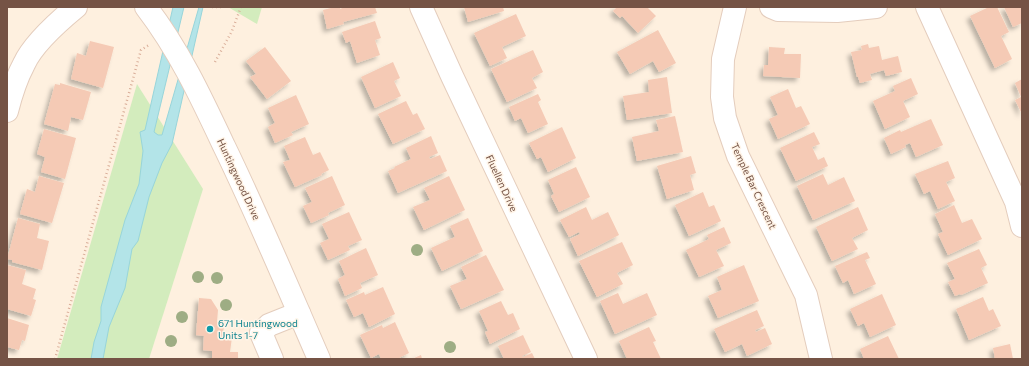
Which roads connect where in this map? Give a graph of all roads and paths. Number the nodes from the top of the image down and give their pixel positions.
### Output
1 (76, 7) edge
2 (146, 7) edge
3 (212, 7) edge
4 (221, 7) edge
5 (241, 7) edge
6 (421, 7) edge
7 (735, 7) edge
8 (771, 7) edge
9 (876, 7) edge
10 (928, 7) edge
11 (166, 34) junction
12 (215, 62) dead end
13 (8, 102) edge
14 (1022, 226) edge
15 (299, 313) junction
16 (55, 359) edge
17 (272, 359) edge
18 (319, 359) edge
19 (586, 359) edge
20 (821, 359) edge

1 - 13 street
2 - 11 street, Huntingwood Drive
3 - 4 path
5 - 12 path
6 - 19 street, Fluellen Drive
7 - 20 street, Temple Bar Crescent
8 - 9 street
10 - 14 street
11 - 15 street, Huntingwood Drive
11 - 16 path
15 - 17 street
15 - 18 street, Huntingwood Drive

